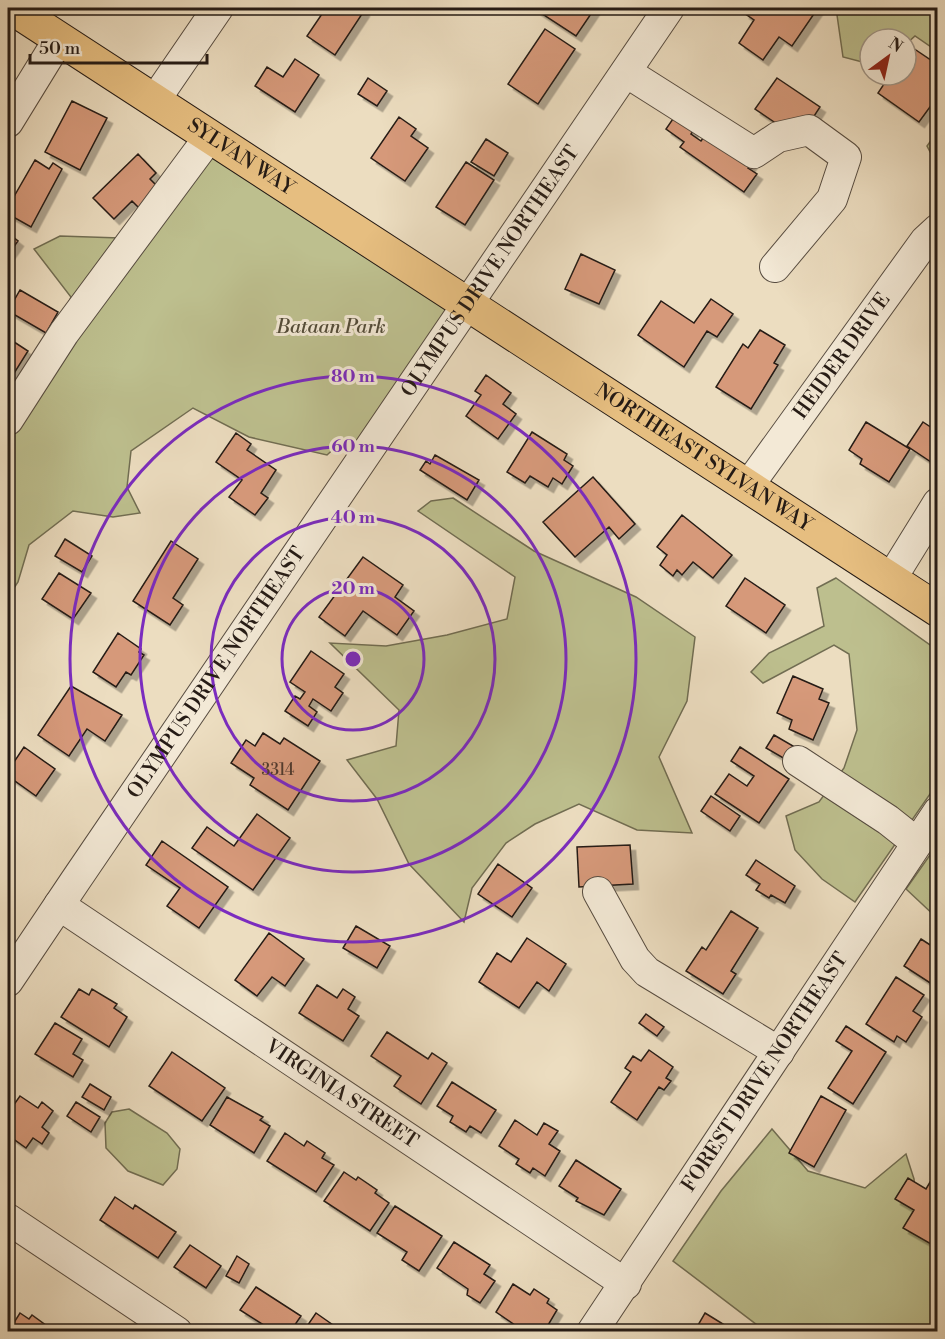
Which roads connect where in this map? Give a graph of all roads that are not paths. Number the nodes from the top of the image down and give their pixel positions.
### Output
1 (12, 8) edge
2 (218, 8) edge
3 (669, 8) edge
4 (59, 39) junction
5 (626, 72) junction
6 (155, 100) junction
7 (8, 122) edge
8 (210, 136) junction
9 (938, 229) edge
10 (775, 267) dead end
11 (469, 304) junction
12 (8, 420) edge
13 (749, 485) junction
14 (938, 503) edge
15 (891, 579) junction
16 (938, 610) edge
17 (798, 761) dead end
18 (938, 812) edge
19 (917, 843) junction
20 (598, 892) dead end
21 (59, 905) junction
22 (8, 981) edge
23 (779, 1052) junction
24 (8, 1219) edge
25 (626, 1284) junction
26 (177, 1332) edge
27 (592, 1332) edge

1 - 4 main road, SYLVAN WAY
2 - 6 street
3 - 5 street, OLYMPUS DRIVE NORTHEAST
4 - 6 main road, SYLVAN WAY
4 - 7 street
5 - 10 street
5 - 11 street, OLYMPUS DRIVE NORTHEAST
6 - 8 main road, SYLVAN WAY
8 - 11 main road, SYLVAN WAY
8 - 12 street
9 - 13 street, HEIDER DRIVE
11 - 13 main road, NORTHEAST SYLVAN WAY
11 - 21 street, OLYMPUS DRIVE NORTHEAST
13 - 15 main road, NORTHEAST SYLVAN WAY
14 - 15 street
15 - 16 main road, NORTHEAST SYLVAN WAY
17 - 19 street
18 - 19 street, FOREST DRIVE NORTHEAST
19 - 23 street, FOREST DRIVE NORTHEAST
20 - 23 street
21 - 22 street, OLYMPUS DRIVE NORTHEAST
21 - 25 street, VIRGINIA STREET
23 - 25 street, FOREST DRIVE NORTHEAST
24 - 26 street
25 - 27 street, FOREST DRIVE NORTHEAST

